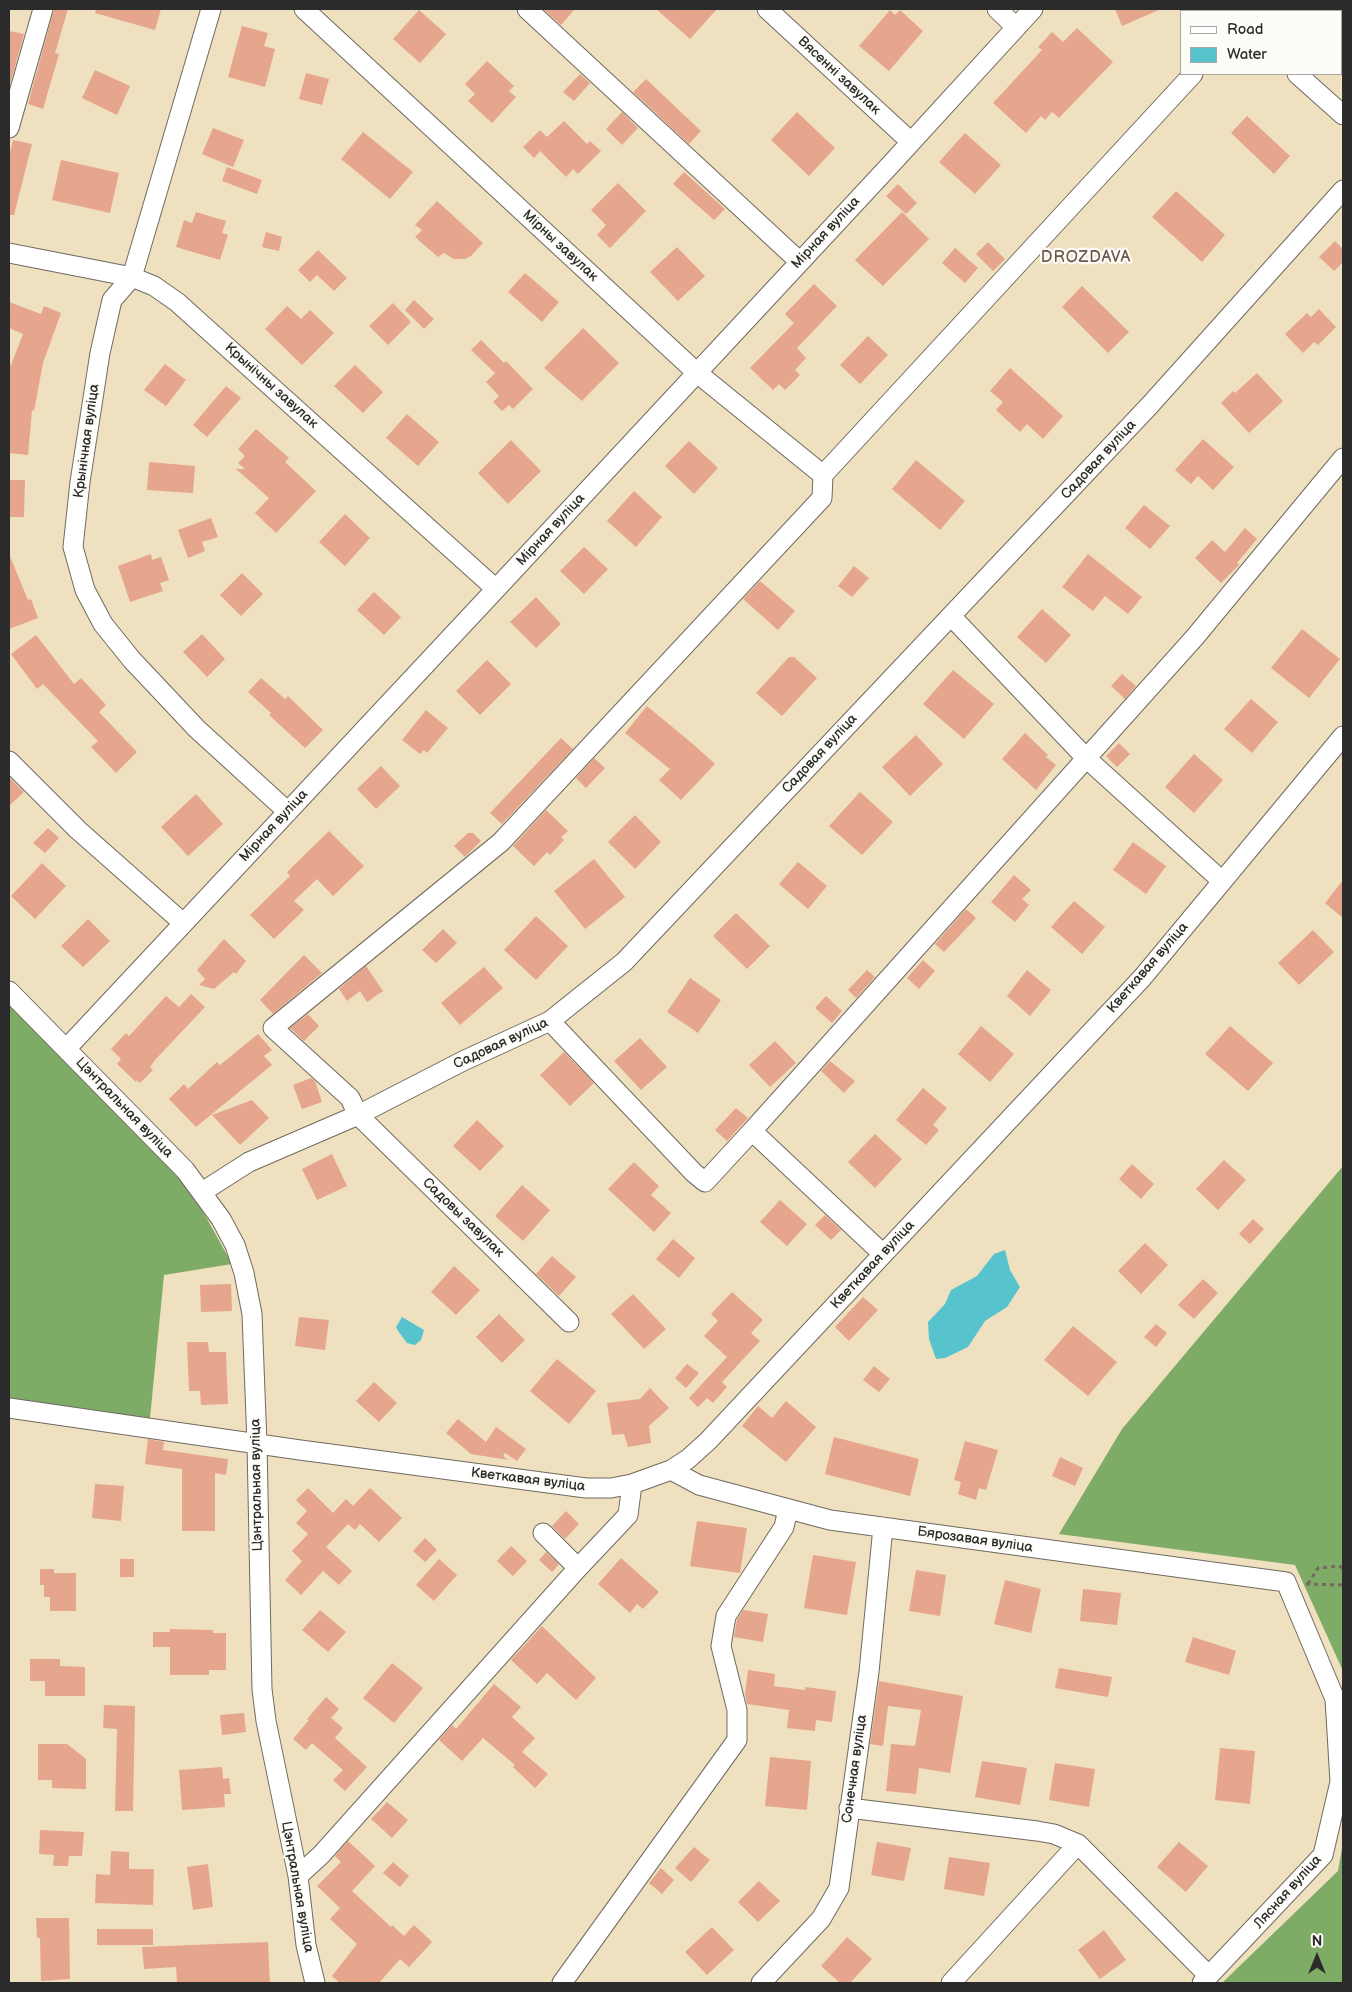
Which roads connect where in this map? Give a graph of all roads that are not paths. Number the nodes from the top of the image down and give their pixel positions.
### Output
1 (43, 9) edge
2 (211, 9) edge
3 (304, 9) edge
4 (527, 9) edge
5 (767, 9) edge
6 (997, 9) edge
7 (1033, 9) edge
8 (1016, 27) junction
9 (1191, 75) edge
10 (1298, 75) edge
11 (1343, 115) edge
12 (9, 128) edge
13 (911, 142) junction
14 (1343, 190) edge
15 (9, 253) edge
16 (800, 262) junction
17 (132, 277) junction
18 (696, 372) junction
19 (1343, 458) edge
20 (822, 474) junction
21 (496, 589) junction
22 (951, 616) junction
23 (1343, 736) edge
24 (1086, 758) junction
25 (9, 761) edge
26 (288, 812) junction
27 (1222, 881) junction
28 (182, 922) junction
29 (9, 991) edge
30 (550, 1022) junction
31 (66, 1049) junction
32 (358, 1115) junction
33 (752, 1131) junction
34 (202, 1192) junction
35 (883, 1254) junction
36 (569, 1322) dead end
37 (9, 1408) edge
38 (257, 1444) junction
39 (671, 1470) junction
40 (632, 1484) junction
41 (788, 1509) junction
42 (883, 1527) junction
43 (543, 1533) dead end
44 (578, 1568) junction
45 (1286, 1582) joint
46 (849, 1808) junction
47 (1078, 1844) junction
48 (298, 1876) junction
49 (1206, 1980) edge
50 (315, 1983) edge
51 (562, 1983) edge
52 (761, 1983) edge
53 (951, 1983) edge

1 - 12 street
2 - 17 street, Крынічная вуліца
3 - 18 street, Мірны завулак
4 - 16 street
5 - 13 street, Вясенні завулак
6 - 8 street
7 - 8 street, Мірная вуліца
8 - 13 street, Мірная вуліца
9 - 20 street
10 - 11 street
13 - 16 street, Мірная вуліца
14 - 22 street, Садовая вуліца
15 - 17 street, Крынічны завулак
16 - 18 street, Мірная вуліца
17 - 21 street, Крынічны завулак
17 - 26 street, Крынічная вуліца
18 - 20 street, Мірны завулак
18 - 21 street, Мірная вуліца
19 - 24 street
20 - 32 street, Садовы завулак
21 - 26 street, Мірная вуліца
22 - 24 street
22 - 30 street, Садовая вуліца
23 - 27 street, Кветкавая вуліца
24 - 27 street
24 - 33 street
25 - 28 street
26 - 28 street, Мірная вуліца
27 - 35 street, Кветкавая вуліца
28 - 31 street, Мірная вуліца
29 - 31 street, Цэнтральная вуліца
30 - 32 street, Садовая вуліца
30 - 33 street
31 - 34 street, Цэнтральная вуліца
32 - 34 street, Садовая вуліца
32 - 36 street, Садовы завулак
33 - 35 street
34 - 38 street, Цэнтральная вуліца
35 - 39 street, Кветкавая вуліца
37 - 38 street, Кветкавая вуліца
38 - 40 street, Кветкавая вуліца
38 - 48 street, Цэнтральная вуліца
39 - 40 street, Кветкавая вуліца
39 - 41 street, Бярозавая вуліца
40 - 44 street
41 - 42 street, Бярозавая вуліца
41 - 51 street
42 - 45 street, Бярозавая вуліца
42 - 46 street, Сонечная вуліца
43 - 44 street
44 - 48 street
45 - 49 street, Лясная вуліца
46 - 47 street
46 - 52 street, Сонечная вуліца
47 - 49 street
47 - 53 street
48 - 50 street, Цэнтральная вуліца

